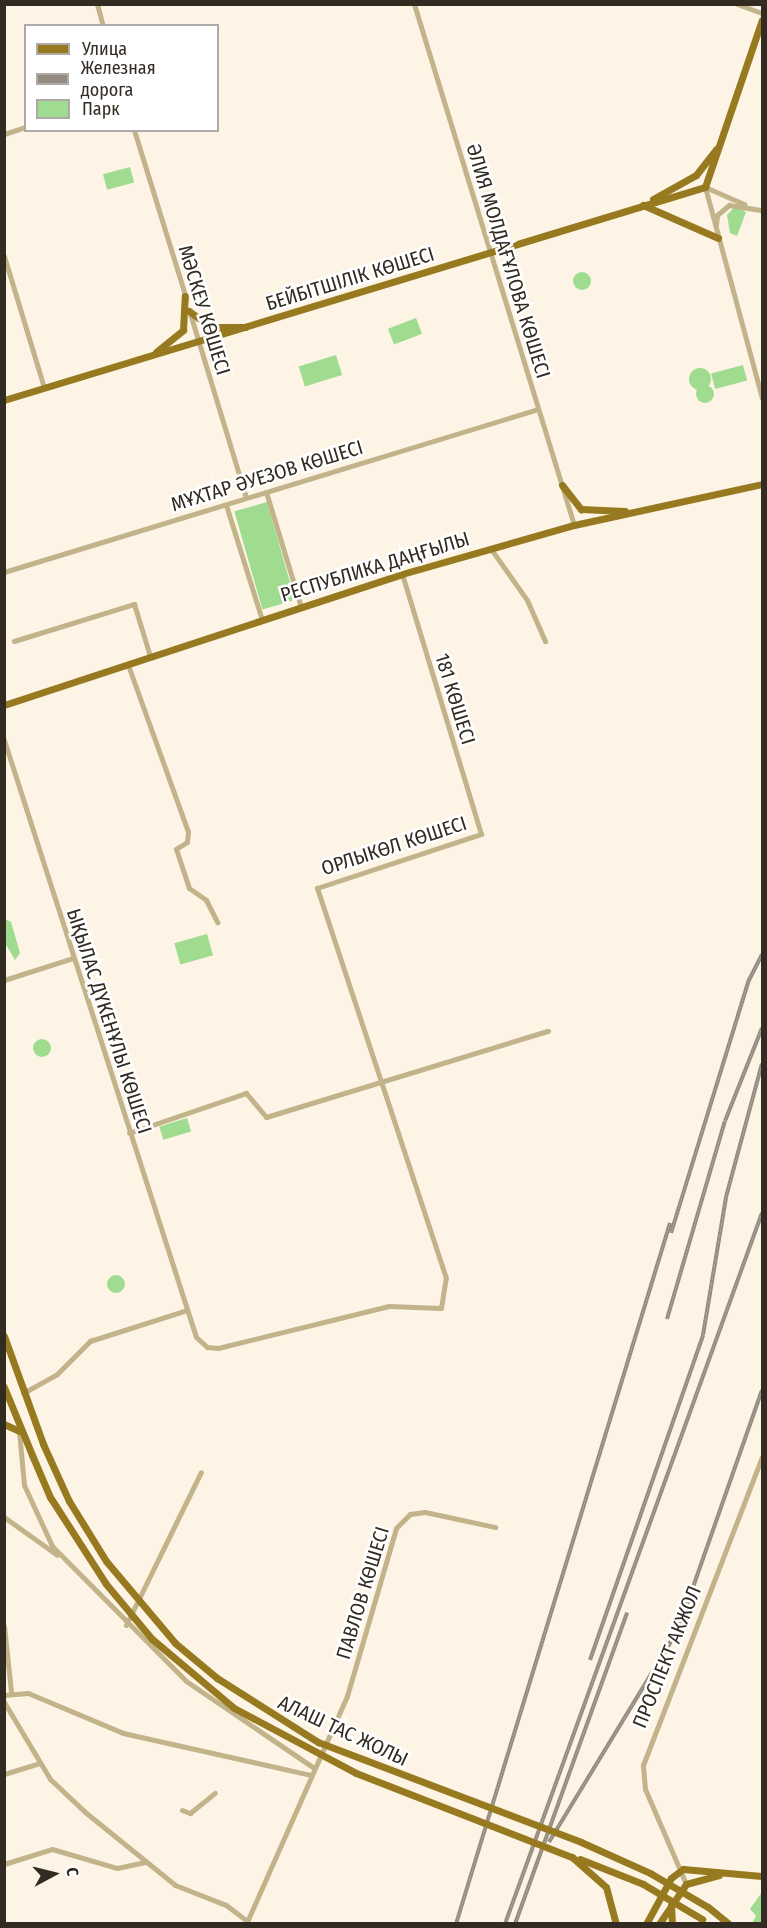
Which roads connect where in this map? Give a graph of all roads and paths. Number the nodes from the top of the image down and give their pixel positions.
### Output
1 (97, 4) edge
2 (414, 4) edge
3 (737, 4) edge
4 (762, 13) edge
5 (762, 20) edge
6 (102, 24) edge
7 (24, 128) edge
8 (135, 132) edge
9 (4, 134) edge
10 (720, 144) junction
11 (705, 187) junction
12 (643, 205) junction
13 (762, 210) edge
14 (718, 238) junction
15 (492, 253) junction
16 (4, 256) edge
17 (185, 296) junction
18 (189, 311) junction
19 (247, 327) junction
20 (199, 342) junction
21 (149, 356) junction
22 (45, 388) junction
23 (762, 398) edge
24 (4, 400) edge
25 (538, 409) junction
26 (762, 484) edge
27 (562, 485) junction
28 (266, 492) junction
29 (246, 498) junction
30 (226, 505) junction
31 (636, 512) junction
32 (574, 525) junction
33 (491, 549) junction
34 (4, 572) edge
35 (402, 574) junction
36 (301, 607) junction
37 (262, 620) junction
38 (14, 641) dead end
39 (545, 641) dead end
40 (150, 656) junction
41 (128, 664) junction
42 (4, 705) edge
43 (4, 740) edge
44 (481, 834) joint
45 (217, 922) dead end
46 (73, 958) junction
47 (4, 980) edge
48 (548, 1031) dead end
49 (380, 1082) junction
50 (129, 1132) junction
51 (184, 1311) junction
52 (4, 1336) edge
53 (4, 1387) edge
54 (22, 1394) junction
55 (6, 1399) edge
56 (4, 1424) edge
57 (20, 1431) junction
58 (762, 1457) edge
59 (201, 1472) dead end
60 (4, 1517) edge
61 (495, 1527) dead end
62 (68, 1563) junction
63 (126, 1625) junction
64 (4, 1626) edge
65 (11, 1692) junction
66 (4, 1695) edge
67 (4, 1702) edge
68 (40, 1763) junction
69 (314, 1768) junction
70 (4, 1774) edge
71 (311, 1775) junction
72 (215, 1792) dead end
73 (182, 1810) dead end
74 (572, 1857) junction
75 (146, 1862) junction
76 (4, 1864) edge
77 (683, 1869) junction
78 (727, 1873) junction
79 (762, 1876) edge
80 (686, 1884) junction
81 (672, 1903) junction
82 (647, 1921) edge
83 (705, 1921) edge
84 (247, 1922) edge
85 (616, 1923) edge
86 (657, 1923) edge
87 (672, 1923) edge
88 (729, 1923) edge

1 - 6 street
2 - 15 street, ӘЛИЯ МОЛДАҒҰЛОВА КӨШЕСІ
3 - 4 street
5 - 10 main road
7 - 9 street
8 - 17 street, МӘСКЕУ КӨШЕСІ
10 - 11 main road
10 - 12 main road
11 - 12 main road, БЕЙБІТШІЛІК КӨШЕСІ
11 - 13 street
11 - 14 street
12 - 14 main road
12 - 15 main road, БЕЙБІТШІЛІК КӨШЕСІ
13 - 14 street
14 - 23 street
15 - 19 main road, БЕЙБІТШІЛІК КӨШЕСІ
15 - 25 street, ӘЛИЯ МОЛДАҒҰЛОВА КӨШЕСІ
16 - 22 street
17 - 18 street, МӘСКЕУ КӨШЕСІ
17 - 21 main road
18 - 19 main road
18 - 20 street, МӘСКЕУ КӨШЕСІ
19 - 20 main road, БЕЙБІТШІЛІК КӨШЕСІ
20 - 21 main road, БЕЙБІТШІЛІК КӨШЕСІ
20 - 29 street, МӘСКЕУ КӨШЕСІ
21 - 22 main road, БЕЙБІТШІЛІК КӨШЕСІ
22 - 24 main road, БЕЙБІТШІЛІК КӨШЕСІ
25 - 27 street, ӘЛИЯ МОЛДАҒҰЛОВА КӨШЕСІ
25 - 28 street, МҰХТАР ӘУЕЗОВ КӨШЕСІ
26 - 31 main road, РЕСПУБЛИКА ДАҢҒЫЛЫ
27 - 31 main road
27 - 32 street, ӘЛИЯ МОЛДАҒҰЛОВА КӨШЕСІ
28 - 29 street, МҰХТАР ӘУЕЗОВ КӨШЕСІ
28 - 36 street
29 - 30 street, МҰХТАР ӘУЕЗОВ КӨШЕСІ
30 - 34 street, МҰХТАР ӘУЕЗОВ КӨШЕСІ
30 - 37 street
31 - 32 main road, РЕСПУБЛИКА ДАҢҒЫЛЫ
32 - 33 main road, РЕСПУБЛИКА ДАҢҒЫЛЫ
33 - 35 main road, РЕСПУБЛИКА ДАҢҒЫЛЫ
33 - 39 street
35 - 36 main road, РЕСПУБЛИКА ДАҢҒЫЛЫ
35 - 44 street, 181 КӨШЕСІ
36 - 37 main road, РЕСПУБЛИКА ДАҢҒЫЛЫ
37 - 40 main road, РЕСПУБЛИКА ДАҢҒЫЛЫ
38 - 40 street
40 - 41 main road, РЕСПУБЛИКА ДАҢҒЫЛЫ
41 - 42 main road, РЕСПУБЛИКА ДАҢҒЫЛЫ
41 - 45 street
43 - 46 street, ЫҚЫЛАС ДҮКЕНҰЛЫ КӨШЕСІ
44 - 49 street, ОРЛЫКӨЛ КӨШЕСІ
46 - 47 street
46 - 50 street, ЫҚЫЛАС ДҮКЕНҰЛЫ КӨШЕСІ
48 - 49 street
49 - 50 street
49 - 51 street, ЫҚЫЛАС ДҮКЕНҰЛЫ КӨШЕСІ
50 - 51 street, ЫҚЫЛАС ДҮКЕНҰЛЫ КӨШЕСІ
51 - 54 street
52 - 54 main road, АЛАШ ТАС ЖОЛЫ
53 - 55 main road, АЛАШ ТАС ЖОЛЫ
54 - 55 main road
54 - 88 main road, АЛАШ ТАС ЖОЛЫ, bridge
55 - 57 main road, АЛАШ ТАС ЖОЛЫ
56 - 57 main road
57 - 62 street
57 - 74 main road, АЛАШ ТАС ЖОЛЫ, bridge
58 - 77 street, ПРОСПЕКТ АКЖОЛ
59 - 63 street
60 - 62 street
61 - 69 street, ПАВЛОВ КӨШЕСІ
62 - 63 street
63 - 69 street
64 - 65 street
65 - 66 street
65 - 71 street
67 - 68 street
68 - 70 street
68 - 75 street
69 - 71 street
71 - 84 street
72 - 73 street
74 - 83 main road, АЛАШ ТАС ЖОЛЫ, bridge
74 - 85 main road
75 - 76 street
75 - 84 street
77 - 78 main road
77 - 80 street, ПРОСПЕКТ АКЖОЛ
77 - 82 main road
78 - 79 main road
78 - 80 main road
80 - 81 main road
81 - 86 main road
81 - 87 main road
82 - 86 main road

